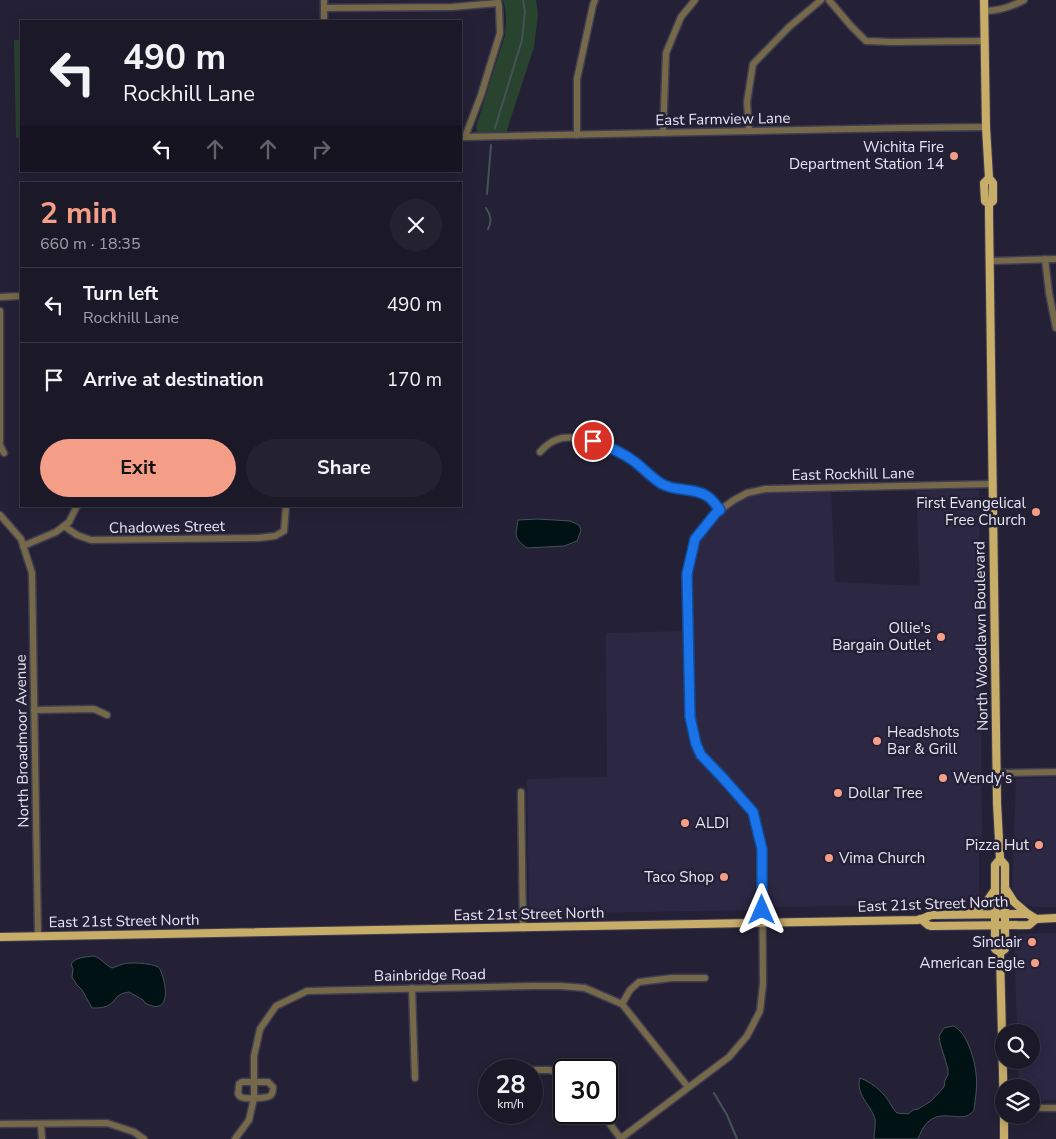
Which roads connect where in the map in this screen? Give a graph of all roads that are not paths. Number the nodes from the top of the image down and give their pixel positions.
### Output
1 (324, 0) edge
2 (595, 0) edge
3 (695, 0) edge
4 (821, 0) edge
5 (829, 0) edge
6 (984, 0) edge
7 (1024, 0) edge
8 (498, 2) edge
9 (324, 8) junction
10 (984, 12) junction
11 (324, 20) edge
12 (984, 41) junction
13 (986, 127) junction
14 (749, 131) junction
15 (663, 133) junction
16 (577, 135) junction
17 (463, 137) edge
18 (1045, 259) junction
19 (1056, 259) edge
20 (990, 261) junction
21 (0, 296) edge
22 (20, 296) edge
23 (0, 311) edge
24 (1056, 328) edge
25 (0, 441) edge
26 (0, 445) edge
27 (540, 452) dead end
28 (4, 453) dead end
29 (992, 484) junction
30 (76, 507) edge
31 (286, 507) edge
32 (720, 510) junction
33 (0, 515) edge
34 (64, 526) junction
35 (23, 546) junction
36 (34, 710) junction
37 (107, 716) dead end
38 (1056, 772) edge
39 (997, 773) junction
40 (521, 792) dead end
41 (1000, 859) junction
42 (1005, 888) junction
43 (994, 891) junction
44 (1005, 914) junction
45 (1028, 914) junction
46 (968, 915) junction
47 (995, 915) junction
48 (1056, 918) edge
49 (920, 919) junction
50 (1036, 919) junction
51 (762, 923) junction
52 (995, 925) junction
53 (1005, 925) junction
54 (523, 928) junction
55 (38, 936) junction
56 (0, 937) edge
57 (1000, 953) junction
58 (705, 978) dead end
59 (412, 988) junction
60 (622, 1004) junction
61 (415, 1078) dead end
62 (1003, 1079) edge
63 (254, 1082) junction
64 (688, 1087) junction
65 (254, 1098) junction
66 (1040, 1108) edge
67 (1056, 1108) edge
68 (0, 1124) edge
69 (41, 1124) junction
70 (610, 1124) edge
71 (1004, 1124) edge
72 (142, 1138) edge
73 (42, 1139) edge
74 (235, 1139) edge
75 (621, 1139) edge
76 (1004, 1139) edge

1 - 9 street
2 - 16 street
3 - 15 street
4 - 14 street
5 - 12 street
6 - 10 main road, North Woodlawn Boulevard
7 - 10 street
8 - 9 street
8 - 17 street
9 - 11 street
10 - 12 main road, North Woodlawn Boulevard
12 - 13 main road, North Woodlawn Boulevard
13 - 14 street, East Farmview Lane
13 - 20 main road, North Woodlawn Boulevard
14 - 15 street, East Farmview Lane
15 - 16 street, East Farmview Lane
16 - 17 street, East Farmview Lane
18 - 19 street
18 - 20 street
18 - 24 street
20 - 29 main road, North Woodlawn Boulevard
21 - 22 street
23 - 25 street
26 - 28 street
27 - 32 street
29 - 32 street, East Rockhill Lane
29 - 39 main road, North Woodlawn Boulevard
30 - 34 street
31 - 34 street, Chadowes Street
32 - 51 street, East Rockhill Lane
33 - 35 street, North Broadmoor Avenue
34 - 35 street
35 - 36 street, North Broadmoor Avenue
36 - 37 street
36 - 55 street, North Broadmoor Avenue
38 - 39 street
39 - 41 main road, North Woodlawn Boulevard
40 - 54 street
41 - 42 main road, North Woodlawn Boulevard
41 - 43 main road, North Woodlawn Boulevard
42 - 44 main road, North Woodlawn Boulevard
42 - 45 main road
43 - 46 main road
43 - 47 main road, North Woodlawn Boulevard
44 - 45 main road, East 21st Street North
44 - 47 main road, East 21st Street North
44 - 53 main road, North Woodlawn Boulevard
45 - 50 main road, East 21st Street North
46 - 47 main road, East 21st Street North
46 - 49 main road, East 21st Street North
47 - 52 main road, North Woodlawn Boulevard
48 - 50 main road
49 - 51 main road, East 21st Street North
49 - 52 main road
50 - 53 main road
51 - 54 main road, East 21st Street North
51 - 64 street, East Rockhill Lane
52 - 53 main road
52 - 57 main road, North Woodlawn Boulevard
53 - 57 main road, North Woodlawn Boulevard
54 - 55 main road, East 21st Street North
55 - 56 main road, East 21st Street North
57 - 62 main road, North Woodlawn Boulevard
58 - 60 street
59 - 60 street, Bainbridge Road
59 - 61 street
59 - 63 street, Bainbridge Road
60 - 64 street, Bainbridge Road
63 - 65 street, Bainbridge Road
63 - 65 street
63 - 65 street
64 - 75 street, East Rockhill Lane
65 - 74 street, Bainbridge Road
66 - 67 street
68 - 69 street
69 - 72 street
69 - 73 street
70 - 75 street
71 - 76 main road, North Woodlawn Boulevard

